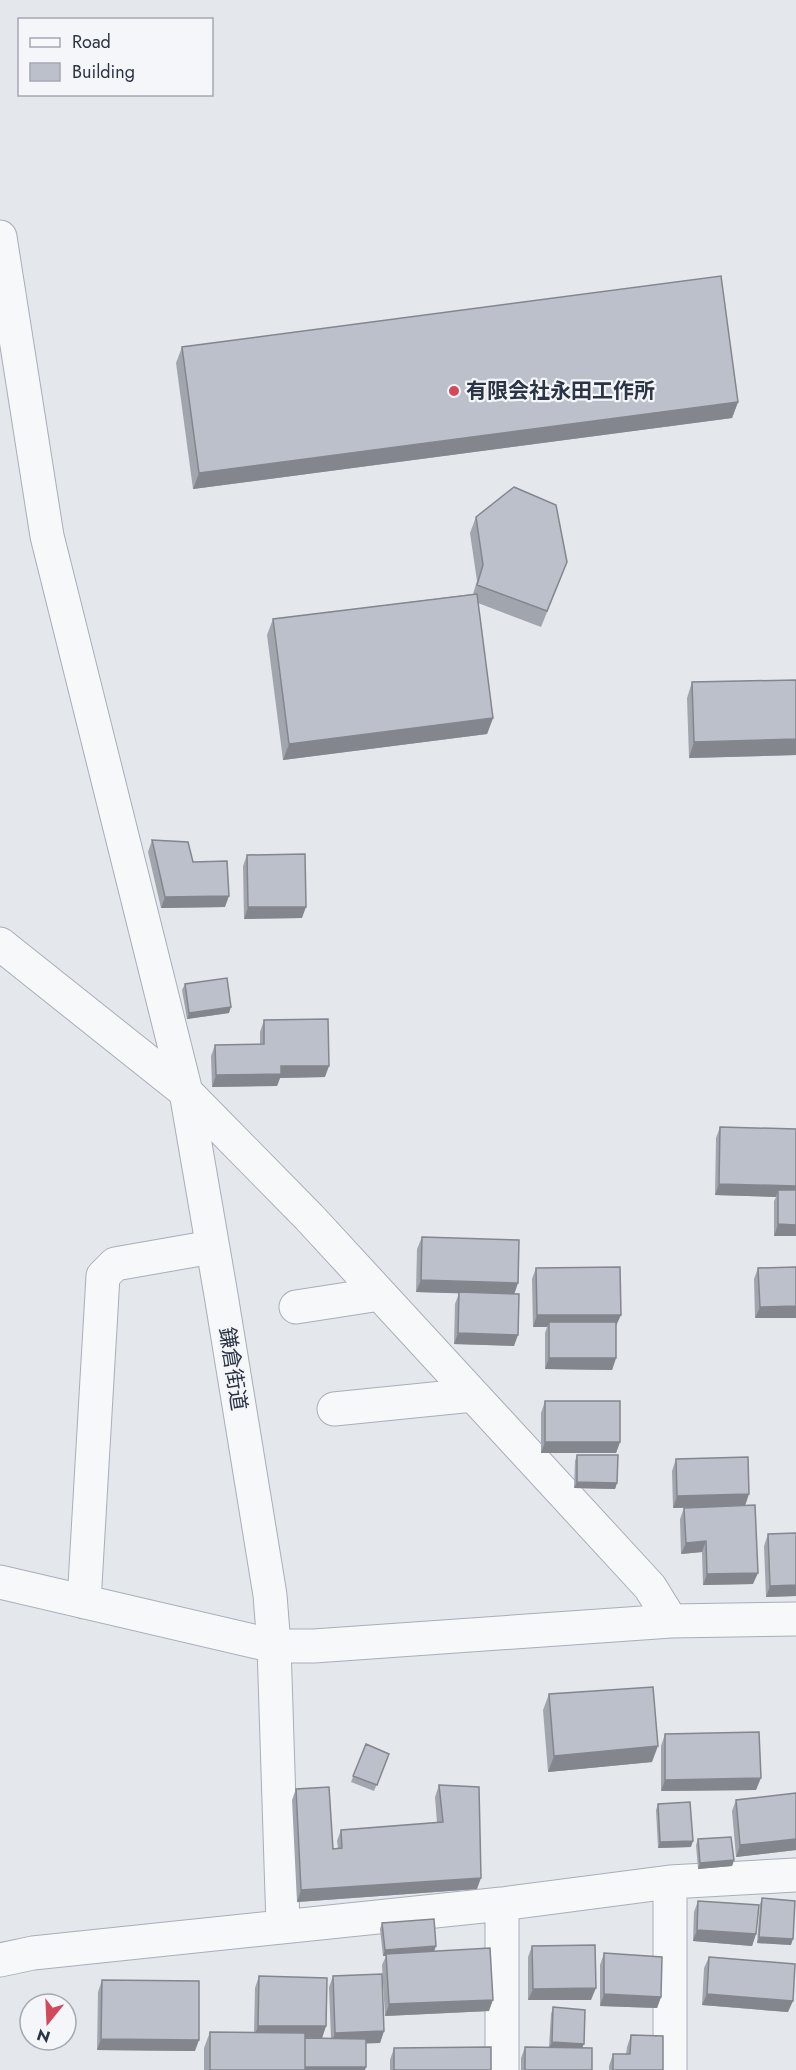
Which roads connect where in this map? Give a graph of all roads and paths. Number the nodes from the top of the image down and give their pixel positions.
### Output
1 (0, 237) edge
2 (0, 944) edge
3 (186, 1092) junction
4 (212, 1247) junction
5 (380, 1294) junction
6 (296, 1307) dead end
7 (473, 1395) junction
8 (334, 1409) dead end
9 (0, 1582) edge
10 (84, 1602) junction
11 (796, 1619) edge
12 (670, 1621) junction
13 (274, 1646) junction
14 (796, 1875) edge
15 (670, 1882) junction
16 (502, 1904) junction
17 (283, 1926) junction
18 (0, 1960) edge
19 (502, 2070) edge
20 (670, 2070) edge

1 - 3 street, 鎌倉街道
2 - 3 street
3 - 4 street, 鎌倉街道
3 - 5 street
4 - 10 street
4 - 13 street, 鎌倉街道
5 - 6 street
5 - 7 street
7 - 8 street
7 - 12 street
9 - 10 street
10 - 13 street
11 - 12 street
12 - 13 street
13 - 17 street, 鎌倉街道
14 - 15 street
15 - 16 street
15 - 20 street
16 - 17 street
16 - 19 street
17 - 18 street

